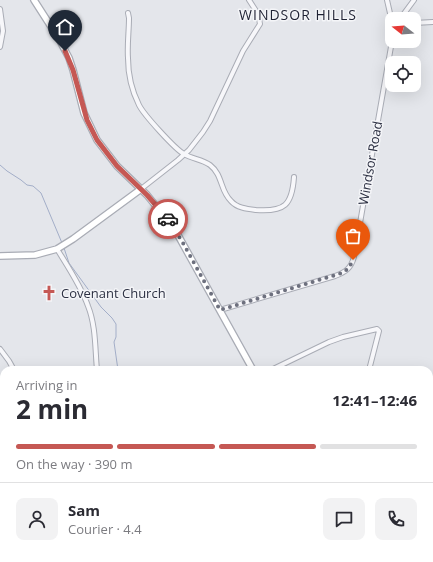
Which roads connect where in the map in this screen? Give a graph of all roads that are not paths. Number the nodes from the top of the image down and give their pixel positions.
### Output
1 (34, 0) edge
2 (249, 0) edge
3 (387, 0) edge
4 (414, 0) edge
5 (0, 9) edge
6 (390, 12) edge
7 (405, 12) edge
8 (128, 13) dead end
9 (433, 22) edge
10 (421, 23) edge
11 (0, 47) edge
12 (391, 48) edge
13 (185, 154) junction
14 (294, 176) dead end
15 (141, 189) junction
16 (60, 247) junction
17 (0, 256) edge
18 (220, 310) junction
19 (0, 349) edge
20 (12, 366) edge
21 (96, 366) edge
22 (251, 366) edge
23 (279, 366) edge
24 (370, 366) edge

1 - 15 street
2 - 13 street
3 - 6 street
4 - 7 street
5 - 11 street
8 - 13 street
9 - 10 street
12 - 18 street, Windsor Road
13 - 14 street
13 - 15 street
15 - 16 street
15 - 18 street
16 - 17 street
16 - 21 street
18 - 22 street
19 - 20 street
23 - 24 street

